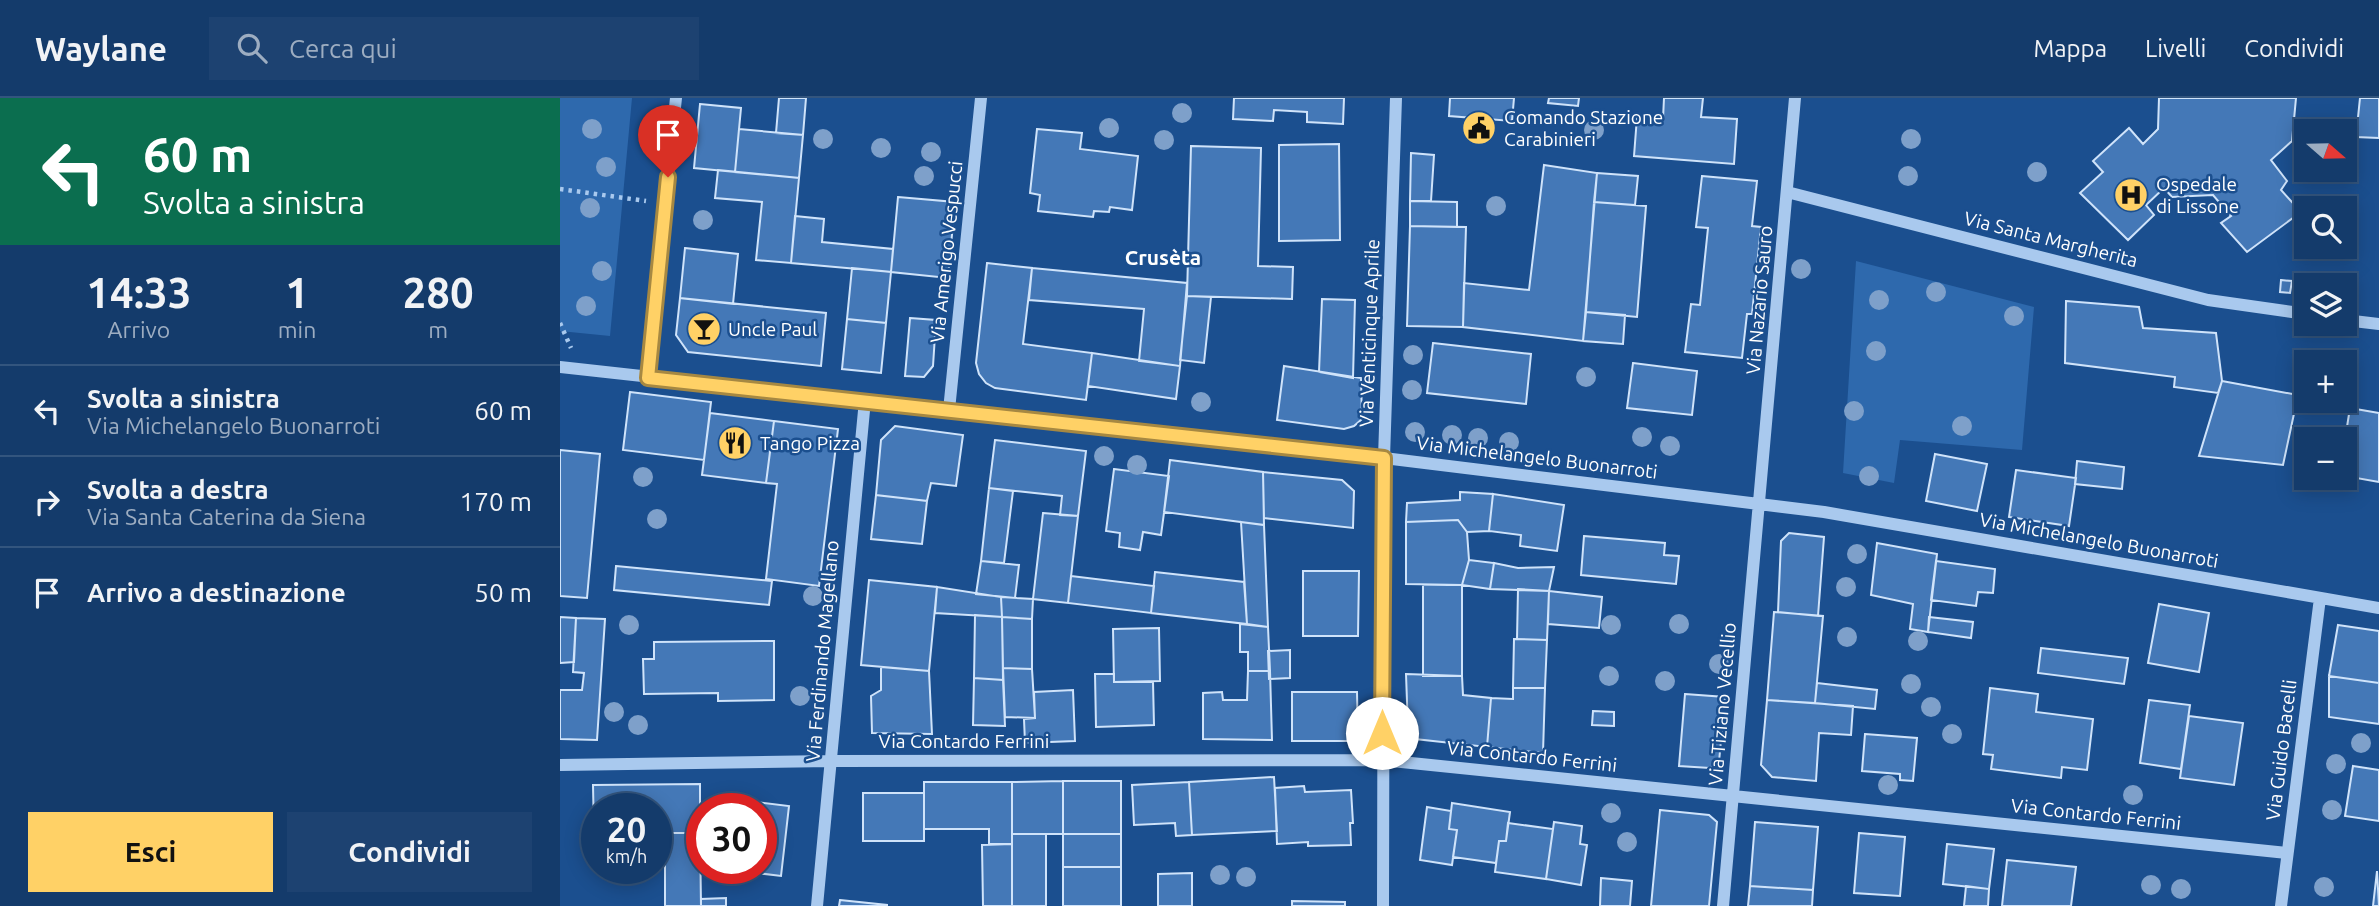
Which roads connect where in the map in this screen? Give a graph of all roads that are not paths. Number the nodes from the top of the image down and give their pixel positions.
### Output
1 (676, 98) edge
2 (981, 98) edge
3 (1396, 98) edge
4 (1795, 98) edge
5 (1787, 192) junction
6 (2294, 312) edge
7 (2357, 321) edge
8 (2379, 324) edge
9 (560, 367) edge
10 (648, 378) junction
11 (864, 400) junction
12 (949, 410) junction
13 (1384, 458) junction
14 (1759, 505) junction
15 (2320, 598) junction
16 (2379, 608) edge
17 (1382, 760) junction
18 (831, 761) junction
19 (560, 765) edge
20 (1733, 796) junction
21 (2287, 853) junction
22 (817, 906) edge
23 (1382, 906) edge
24 (1723, 906) edge
25 (2281, 906) edge

1 - 10 street
2 - 12 street, Via Amerigo Vespucci
3 - 13 street, Via Venticinque Aprile
4 - 5 street, Via Nazario Sauro
5 - 6 street, Via Santa Margherita
5 - 14 street, Via Nazario Sauro
7 - 8 street
9 - 10 street, Via Michelangelo Buonarroti
10 - 11 street, Via Michelangelo Buonarroti
11 - 12 street, Via Michelangelo Buonarroti
11 - 18 street, Via Ferdinando Magellano
12 - 13 street, Via Michelangelo Buonarroti
13 - 14 street, Via Michelangelo Buonarroti
13 - 17 street, Via Venticinque Aprile
14 - 15 street, Via Michelangelo Buonarroti
14 - 20 street, Via Tiziano Vecellio
15 - 16 street, Via Michelangelo Buonarroti
15 - 21 street, Via Guido Bacelli
17 - 18 street, Via Contardo Ferrini
17 - 20 street, Via Contardo Ferrini
17 - 23 street, Via Venticinque Aprile
18 - 19 street, Via Contardo Ferrini
18 - 22 street, Via Ferdinando Magellano
20 - 21 street, Via Contardo Ferrini
20 - 24 street, Via Tiziano Vecellio
21 - 25 street, Via Guido Bacelli

